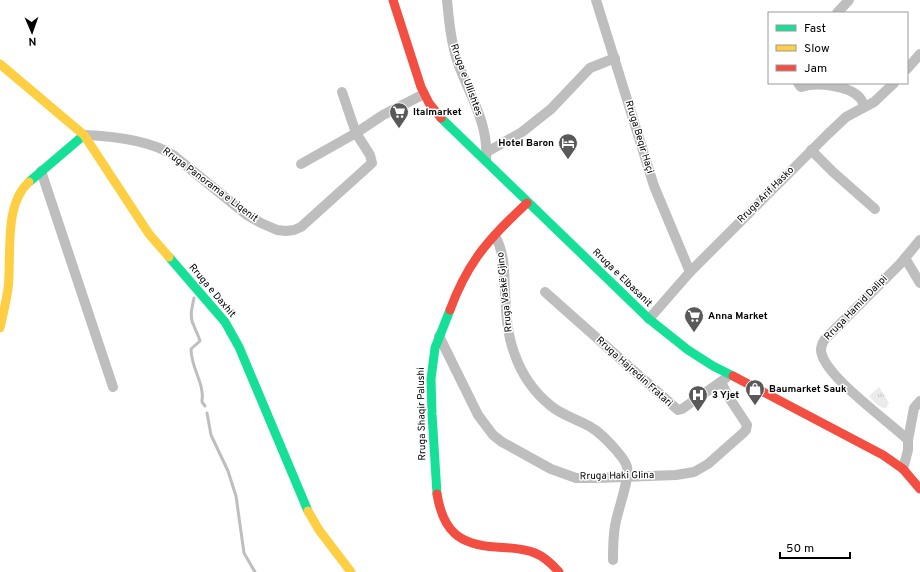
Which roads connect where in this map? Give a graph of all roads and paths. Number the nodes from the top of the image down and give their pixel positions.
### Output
1 (393, 0) edge
2 (447, 0) edge
3 (596, 0) edge
4 (849, 0) edge
5 (838, 12) edge
6 (920, 54) edge
7 (615, 58) junction
8 (0, 64) edge
9 (908, 68) edge
10 (799, 84) edge
11 (893, 84) edge
12 (342, 92) dead end
13 (424, 94) junction
14 (864, 106) junction
15 (356, 133) junction
16 (84, 135) junction
17 (811, 150) junction
18 (486, 156) junction
19 (301, 164) dead end
20 (41, 171) junction
21 (527, 203) junction
22 (874, 209) dead end
23 (495, 236) junction
24 (920, 240) edge
25 (905, 258) junction
26 (690, 272) junction
27 (920, 283) edge
28 (545, 292) dead end
29 (649, 319) junction
30 (0, 328) edge
31 (439, 336) junction
32 (729, 375) junction
33 (721, 382) junction
34 (113, 387) dead end
35 (920, 401) edge
36 (908, 440) junction
37 (902, 469) junction
38 (628, 477) junction
39 (920, 489) edge
40 (613, 560) dead end
41 (351, 572) edge
42 (559, 572) edge

1 - 13 street, Rruga e Elbasanit
2 - 18 street, Rruga e Ullishtes
3 - 7 street, Rruga Beqir Haçi
4 - 5 street
6 - 9 street
7 - 18 street
7 - 26 street, Rruga Beqir Haçi
8 - 16 street, Rruga e Daxhit
10 - 14 street
11 - 14 street, Rruga Arif Hasko
12 - 15 street, Rruga Panorama e Liqenit
13 - 15 street
13 - 18 street, Rruga e Elbasanit
14 - 17 street, Rruga Arif Hasko
15 - 16 street, Rruga Panorama e Liqenit
15 - 19 street
16 - 20 street
16 - 41 street, Rruga e Daxhit
17 - 22 street
17 - 26 street, Rruga Arif Hasko
18 - 21 street, Rruga e Elbasanit
20 - 30 street
20 - 34 street
21 - 23 street, Rruga Shaqir Palushi
21 - 29 street, Rruga e Elbasanit
23 - 31 street, Rruga Shaqir Palushi
23 - 38 street, Rruga Vaskë Gjino
24 - 25 street, Rruga Hamid Dalipi
25 - 27 street
25 - 36 street, Rruga Hamid Dalipi
26 - 29 street, Rruga Arif Hasko
28 - 33 street, Rruga Hajredin Fratari
29 - 32 street, Rruga e Elbasanit
31 - 38 street, Rruga Haki Glina
31 - 42 street, Rruga Shaqir Palushi
32 - 33 street, Rruga Hajredin Fratari
32 - 37 street, Rruga e Elbasanit
33 - 38 street, Rruga Haki Glina
35 - 36 street
36 - 37 street
37 - 39 street, Rruga e Elbasanit
38 - 40 street

